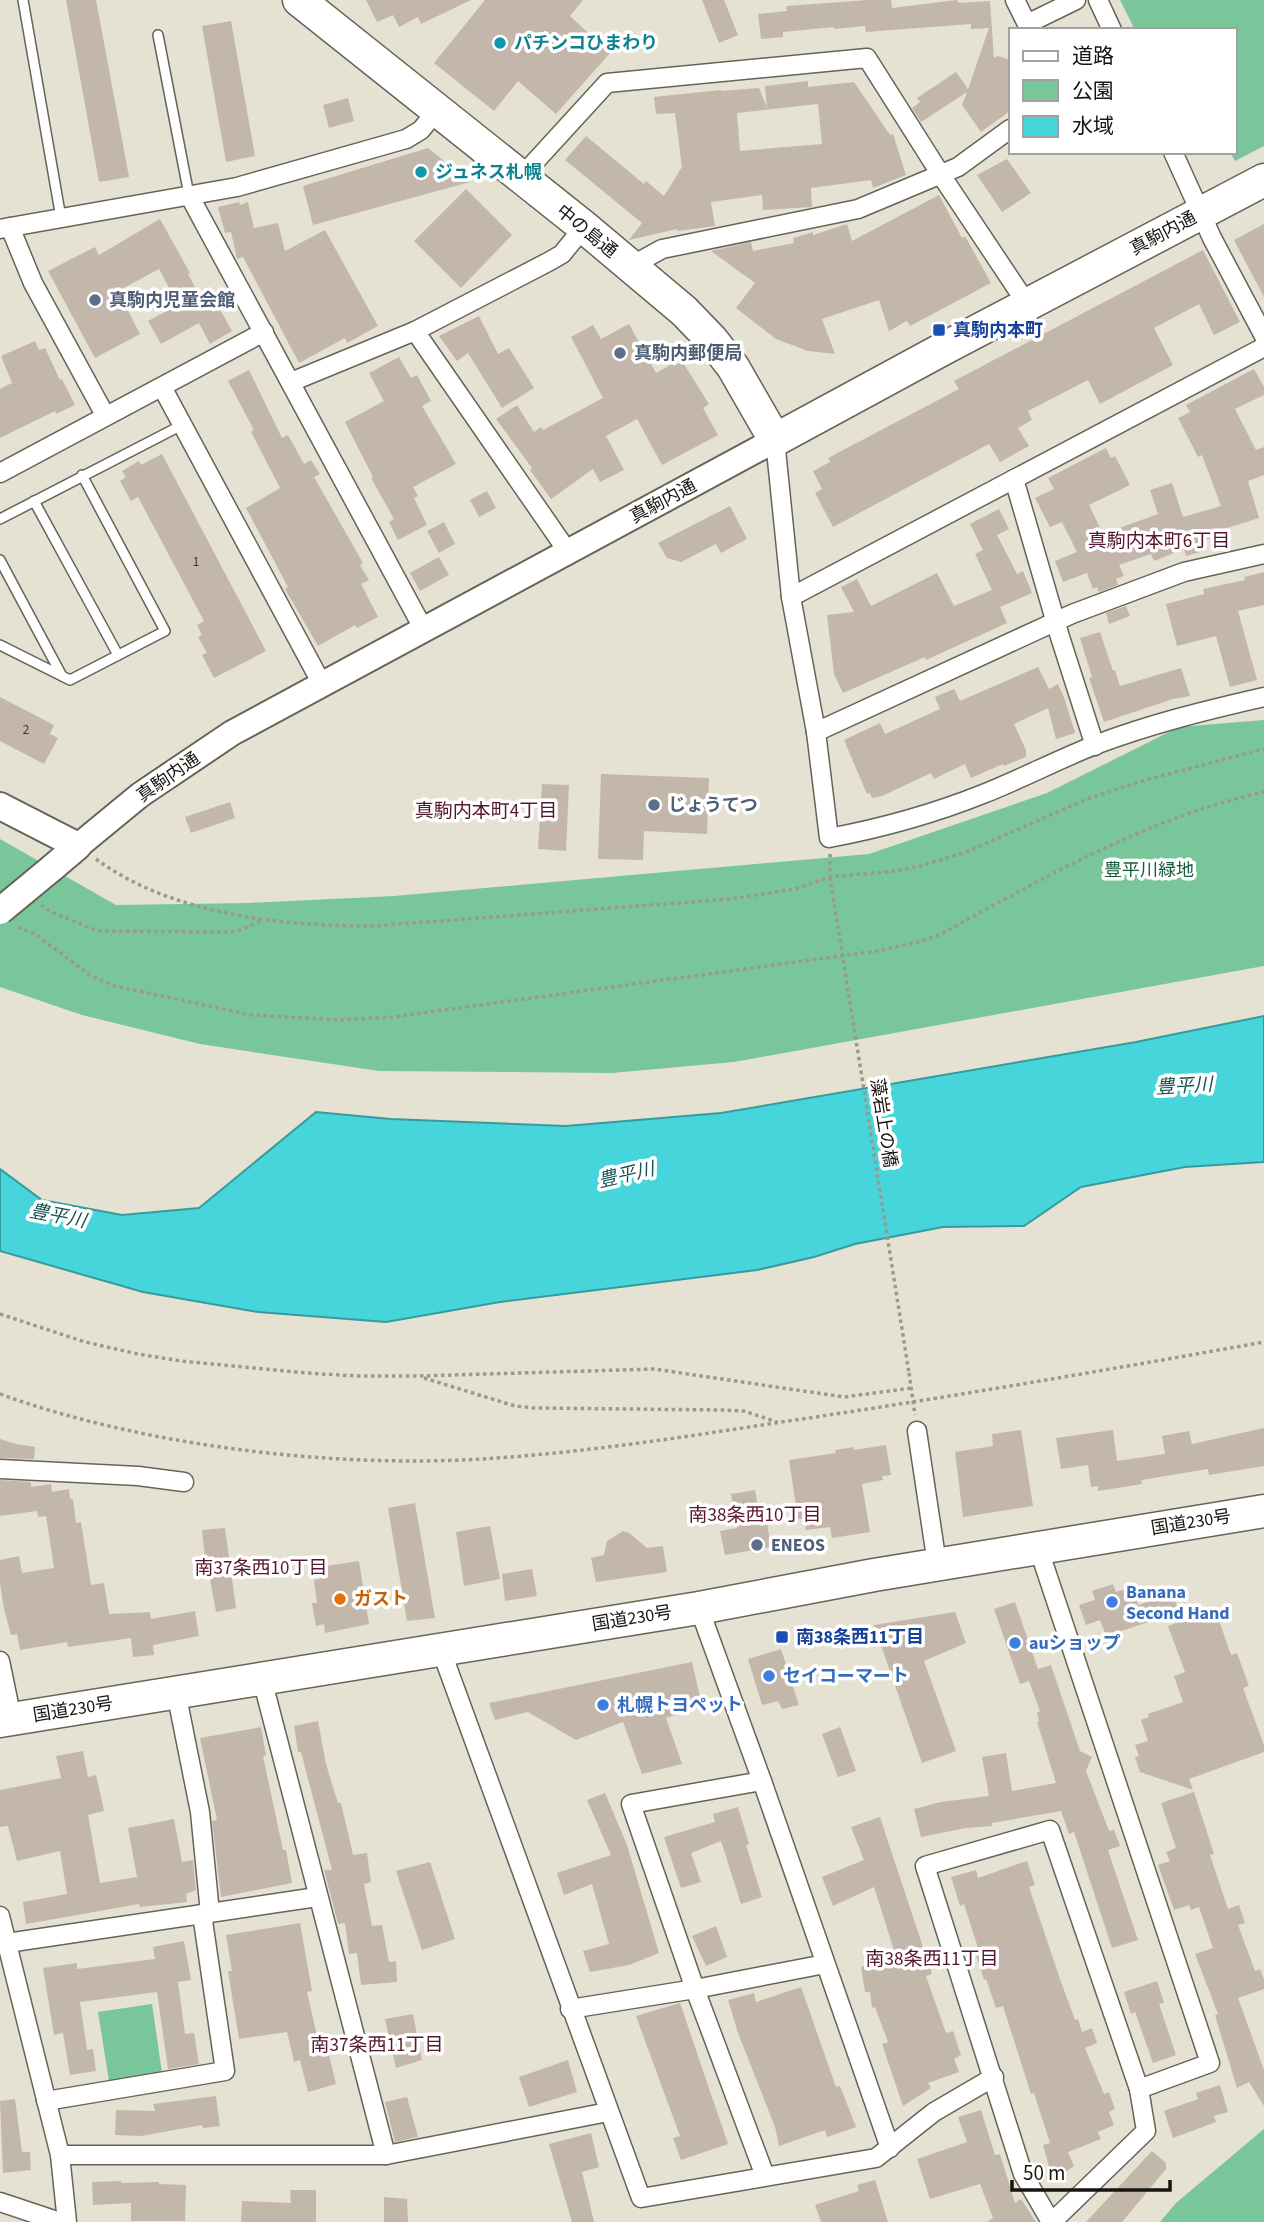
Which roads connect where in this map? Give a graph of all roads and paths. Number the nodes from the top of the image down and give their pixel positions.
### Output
1 (23, 0) edge
2 (299, 0) edge
3 (1015, 0) edge
4 (1076, 0) edge
5 (1098, 0) edge
6 (1111, 28) edge
7 (158, 35) dead end
8 (437, 110) junction
9 (1009, 130) edge
10 (1174, 154) edge
11 (941, 175) junction
12 (521, 177) junction
13 (1264, 180) edge
14 (189, 195) junction
15 (1201, 214) junction
16 (61, 218) junction
17 (584, 227) junction
18 (5, 228) edge
19 (631, 266) junction
20 (1027, 304) junction
21 (415, 331) junction
22 (264, 332) junction
23 (1264, 336) edge
24 (1264, 347) edge
25 (291, 382) junction
26 (162, 387) junction
27 (105, 415) junction
28 (182, 425) junction
29 (775, 440) junction
30 (0, 472) edge
31 (82, 475) junction
32 (1014, 479) junction
33 (34, 501) junction
34 (0, 519) edge
35 (568, 552) junction
36 (1264, 554) edge
37 (0, 560) edge
38 (790, 597) junction
39 (1056, 623) junction
40 (424, 630) junction
41 (0, 645) edge
42 (118, 655) junction
43 (63, 677) junction
44 (323, 685) junction
45 (1264, 697) edge
46 (816, 732) junction
47 (1095, 746) junction
48 (1264, 748) edge
49 (1264, 792) edge
50 (0, 806) edge
51 (78, 846) junction
52 (830, 877) junction
53 (31, 898) dead end
54 (6, 918) edge
55 (265, 920) junction
56 (0, 1314) edge
57 (1264, 1342) edge
58 (419, 1376) junction
59 (912, 1388) junction
60 (0, 1394) edge
61 (913, 1404) junction
62 (779, 1423) junction
63 (917, 1431) joint
64 (0, 1469) edge
65 (184, 1482) dead end
66 (1264, 1511) edge
67 (1038, 1547) junction
68 (937, 1564) junction
69 (699, 1608) junction
70 (441, 1650) junction
71 (0, 1661) edge
72 (262, 1679) junction
73 (176, 1692) junction
74 (6, 1720) edge
75 (762, 1781) junction
76 (317, 1897) junction
77 (206, 1914) junction
78 (0, 1916) edge
79 (7, 1943) junction
80 (825, 1964) junction
81 (695, 1989) junction
82 (570, 2009) junction
83 (994, 2077) junction
84 (1139, 2089) junction
85 (46, 2101) junction
86 (608, 2112) junction
87 (890, 2148) junction
88 (60, 2155) junction
89 (386, 2155) junction
90 (765, 2176) junction
91 (0, 2202) edge
92 (60, 2222) edge
93 (67, 2222) edge
94 (1051, 2222) edge

1 - 16 lane
2 - 8 highway, 中の島通
3 - 4 street
5 - 6 street
7 - 14 lane
8 - 12 highway, 中の島通
8 - 14 street
9 - 11 street
10 - 15 street
11 - 12 street
11 - 19 street
11 - 20 street
12 - 17 highway, 中の島通
13 - 15 highway, 真駒内通
14 - 16 street
14 - 22 street
15 - 20 highway, 真駒内通
15 - 23 street
16 - 18 street
17 - 19 highway, 中の島通
17 - 21 street
18 - 27 street
19 - 29 highway, 中の島通
20 - 29 highway, 真駒内通
21 - 25 street
21 - 35 street
22 - 25 street
22 - 26 street
24 - 32 street
25 - 40 street
26 - 27 street
26 - 28 street
27 - 30 street
28 - 31 lane
28 - 44 street
29 - 35 street, 真駒内通
29 - 38 street
31 - 33 lane
31 - 42 lane
32 - 38 street
32 - 39 street
33 - 34 lane
33 - 42 lane
35 - 40 street, 真駒内通
36 - 39 street
37 - 43 lane
38 - 46 street
39 - 46 street
39 - 47 street
40 - 44 street, 真駒内通
41 - 43 lane
42 - 43 lane
44 - 51 street, 真駒内通
45 - 47 street
46 - 47 street
48 - 52 path
49 - 54 path
50 - 51 main road
51 - 54 main road, bridge
51 - 55 path
52 - 55 path
52 - 59 path, 藻岩上の橋, bridge
53 - 55 path
56 - 58 path
57 - 61 path
58 - 59 path
58 - 62 path
59 - 61 path, 藻岩上の橋
60 - 62 path
61 - 62 path
61 - 63 path, 藻岩上の橋
63 - 68 street
64 - 65 street
66 - 67 highway, 国道230号
67 - 68 highway, 国道230号
67 - 84 street
68 - 69 highway, 国道230号
69 - 70 highway, 国道230号
69 - 75 street
70 - 72 highway, 国道230号
70 - 82 street
71 - 74 street
72 - 73 highway, 国道230号
72 - 76 street
73 - 74 highway, 国道230号
73 - 77 street
75 - 80 street
75 - 81 street
76 - 77 street
76 - 89 street
77 - 79 street
77 - 85 street
78 - 79 street
79 - 85 street
80 - 81 street
80 - 87 street
81 - 82 street
81 - 90 street
82 - 86 street
83 - 84 street
83 - 87 street
83 - 94 street
84 - 94 street
85 - 88 street
86 - 89 street
86 - 90 street
87 - 90 street
88 - 89 street
88 - 93 street
91 - 92 street

